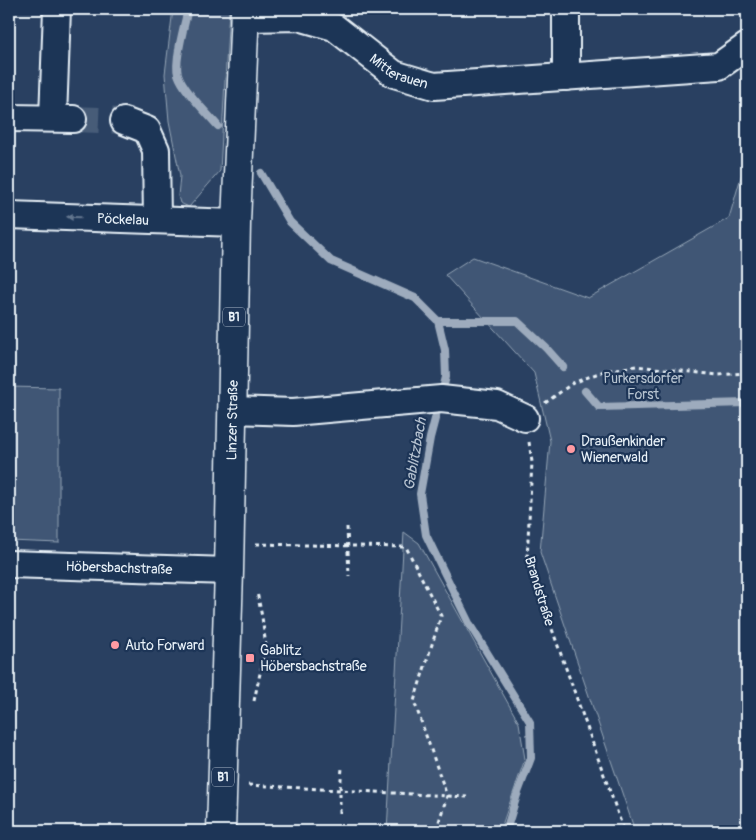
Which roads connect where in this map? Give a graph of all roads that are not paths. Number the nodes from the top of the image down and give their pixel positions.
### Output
1 (57, 9) edge
2 (566, 9) edge
3 (245, 13) edge
4 (747, 46) edge
5 (566, 78) junction
6 (9, 118) edge
7 (124, 121) tunnel mouth
8 (9, 215) edge
9 (158, 220) junction
10 (236, 223) junction
11 (232, 410) junction
12 (525, 418) road end
13 (9, 564) edge
14 (229, 571) junction
15 (221, 831) edge

1 - 6 street
2 - 5 street
3 - 5 street, Mitterauen
3 - 10 main road, Linzer Straße / B1
4 - 5 street, Mitterauen
7 - 9 street
9 -> 8 street, Pöckelau
9 - 10 street, Pöckelau
10 - 11 main road, Linzer Straße / B1
11 - 12 street
11 - 14 main road, Linzer Straße / B1
13 - 14 street, Höbersbachstraße
14 - 15 main road, Linzer Straße / B1

